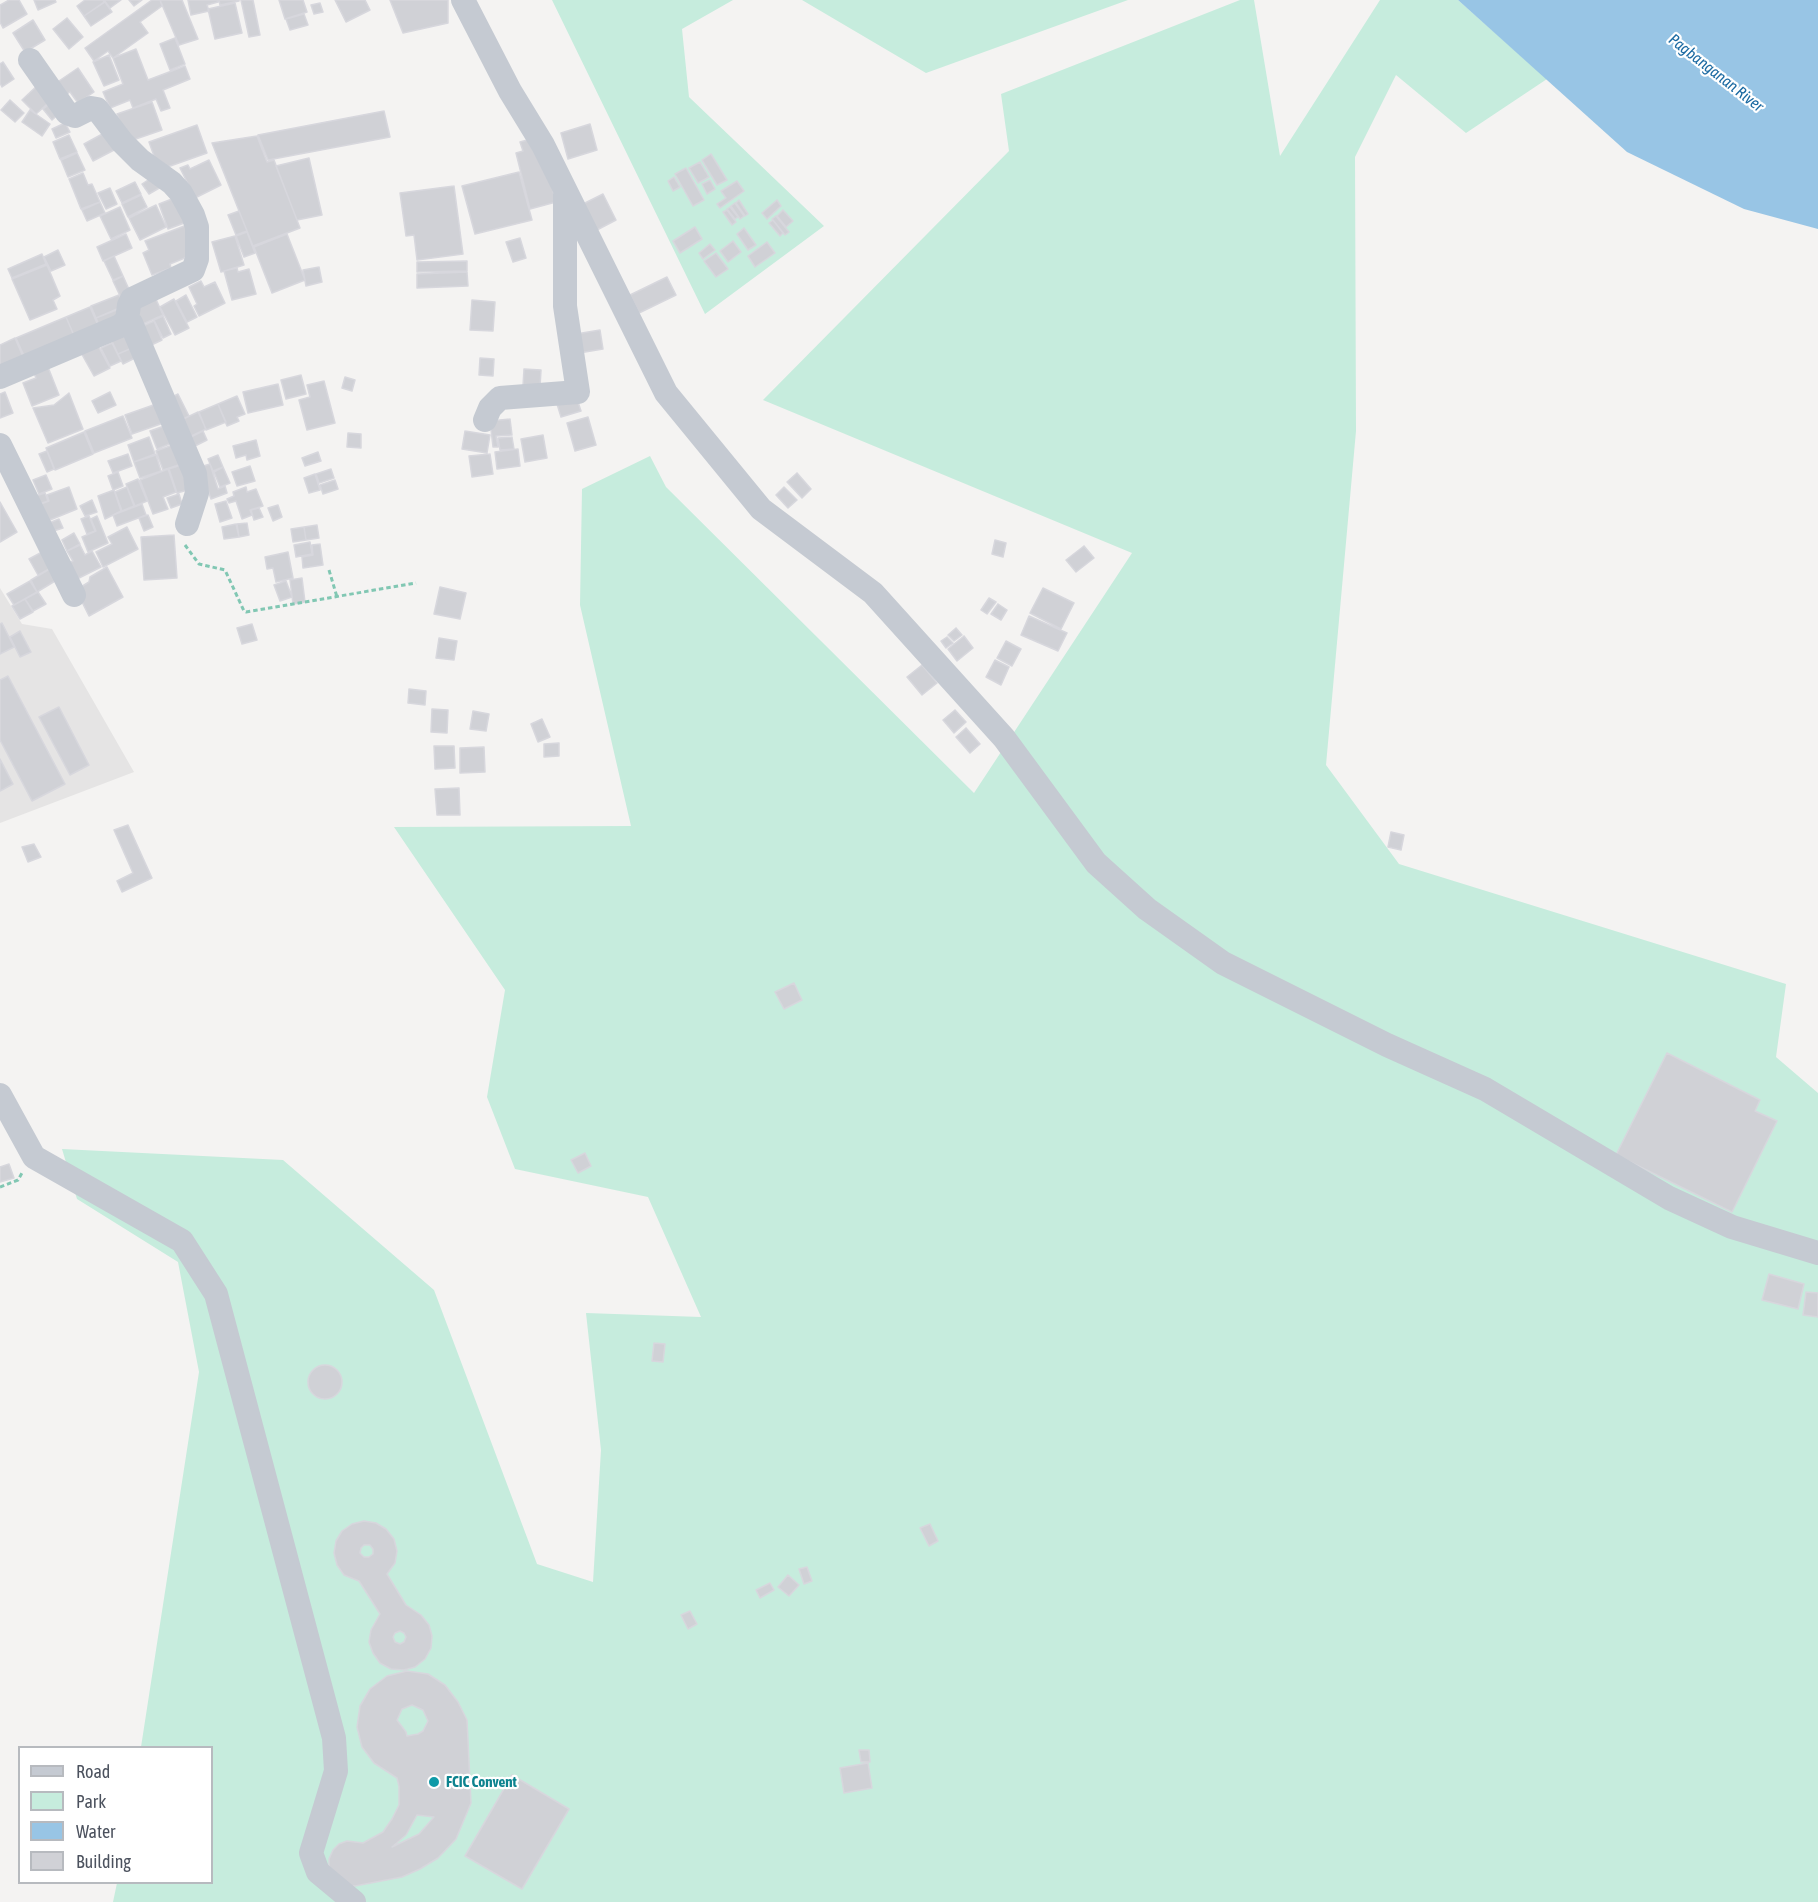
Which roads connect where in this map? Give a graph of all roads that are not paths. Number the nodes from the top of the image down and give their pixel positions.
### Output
1 (464, 0) edge
2 (30, 60) dead end
3 (565, 191) junction
4 (126, 320) junction
5 (0, 377) edge
6 (485, 420) dead end
7 (0, 445) edge
8 (187, 524) road end
9 (74, 595) dead end
10 (0, 1095) edge
11 (1818, 1253) edge
12 (354, 1902) edge

1 - 3 street
2 - 4 street
3 - 6 street
3 - 11 street
4 - 5 street
4 - 8 street
7 - 9 street
10 - 12 street

